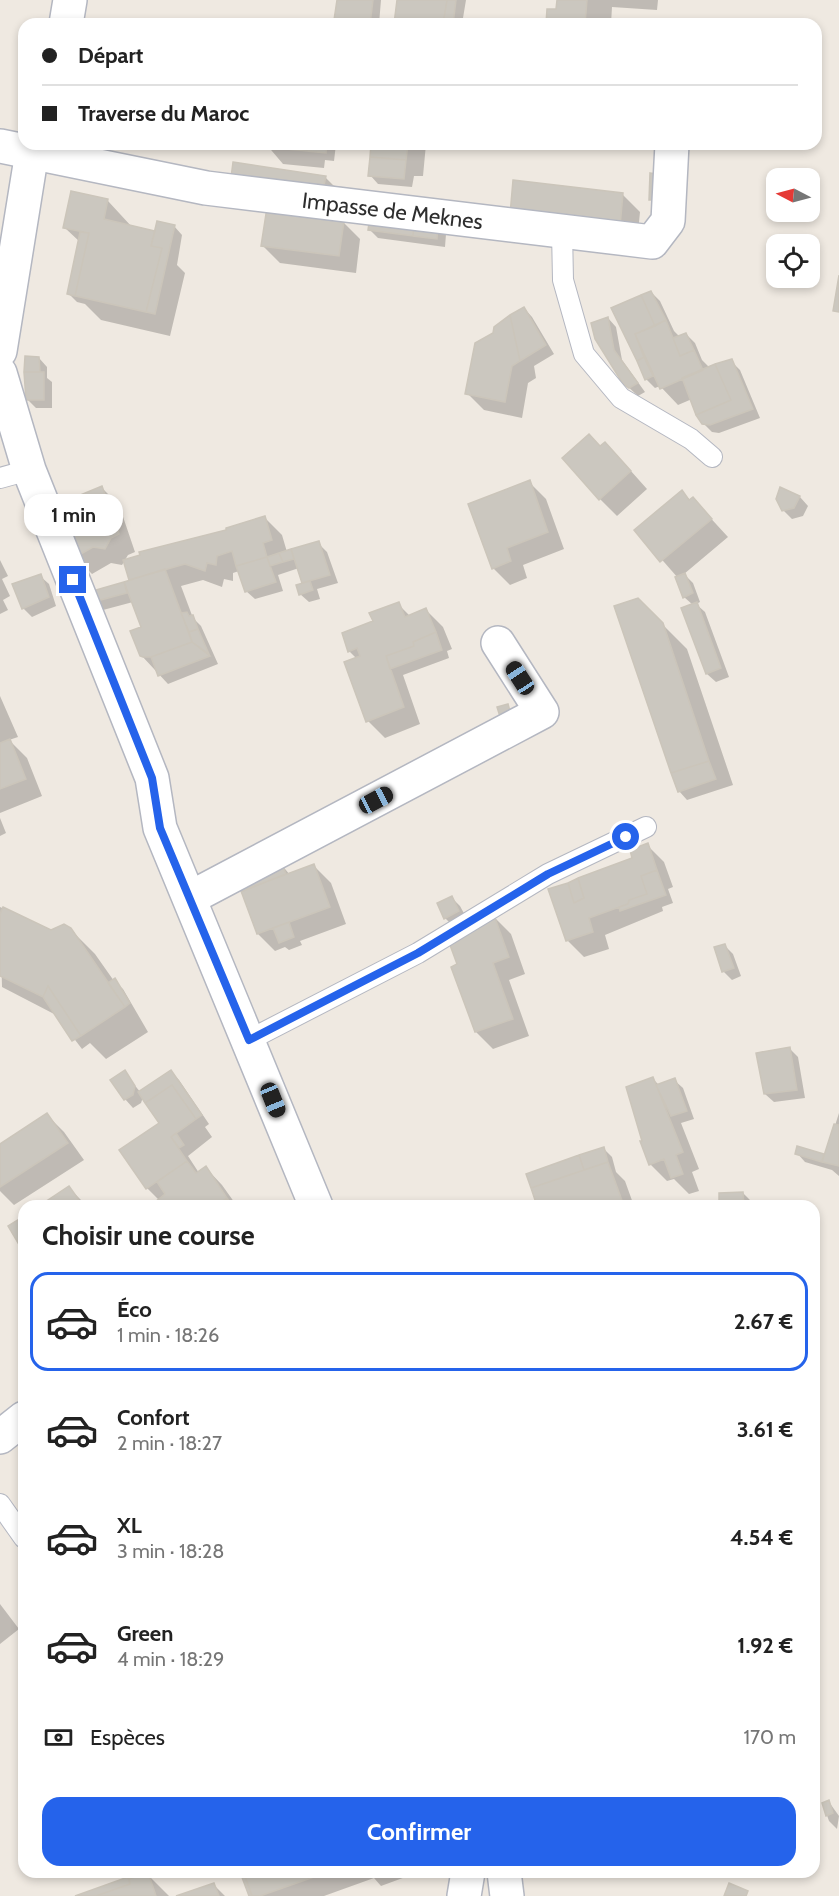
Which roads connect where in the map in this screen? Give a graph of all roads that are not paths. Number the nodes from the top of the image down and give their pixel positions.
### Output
1 (70, 0) edge
2 (67, 18) edge
3 (0, 146) edge
4 (18, 147) edge
5 (34, 150) edge
6 (43, 150) edge
7 (672, 150) edge
8 (562, 231) junction
9 (5, 290) edge
10 (0, 351) edge
11 (0, 373) edge
12 (8, 420) edge
13 (712, 457) dead end
14 (14, 474) edge
15 (498, 643) dead end
16 (646, 827) dead end
17 (189, 898) junction
18 (249, 1040) junction
19 (309, 1200) edge
20 (18, 1423) edge
21 (0, 1437) edge
22 (0, 1504) edge
23 (18, 1530) edge
24 (467, 1878) edge
25 (505, 1878) edge
26 (464, 1896) edge
27 (507, 1896) edge

1 - 2 street
3 - 4 street, Impasse de Meknes
5 - 9 street
6 - 8 street, Impasse de Meknes
7 - 8 street, Impasse de Meknes
8 - 13 lane
9 - 10 street
11 - 12 street
12 - 14 street
14 - 17 street
15 - 17 street
16 - 18 lane
17 - 18 street
18 - 19 street
20 - 21 street
22 - 23 lane
24 - 26 street
25 - 27 street

